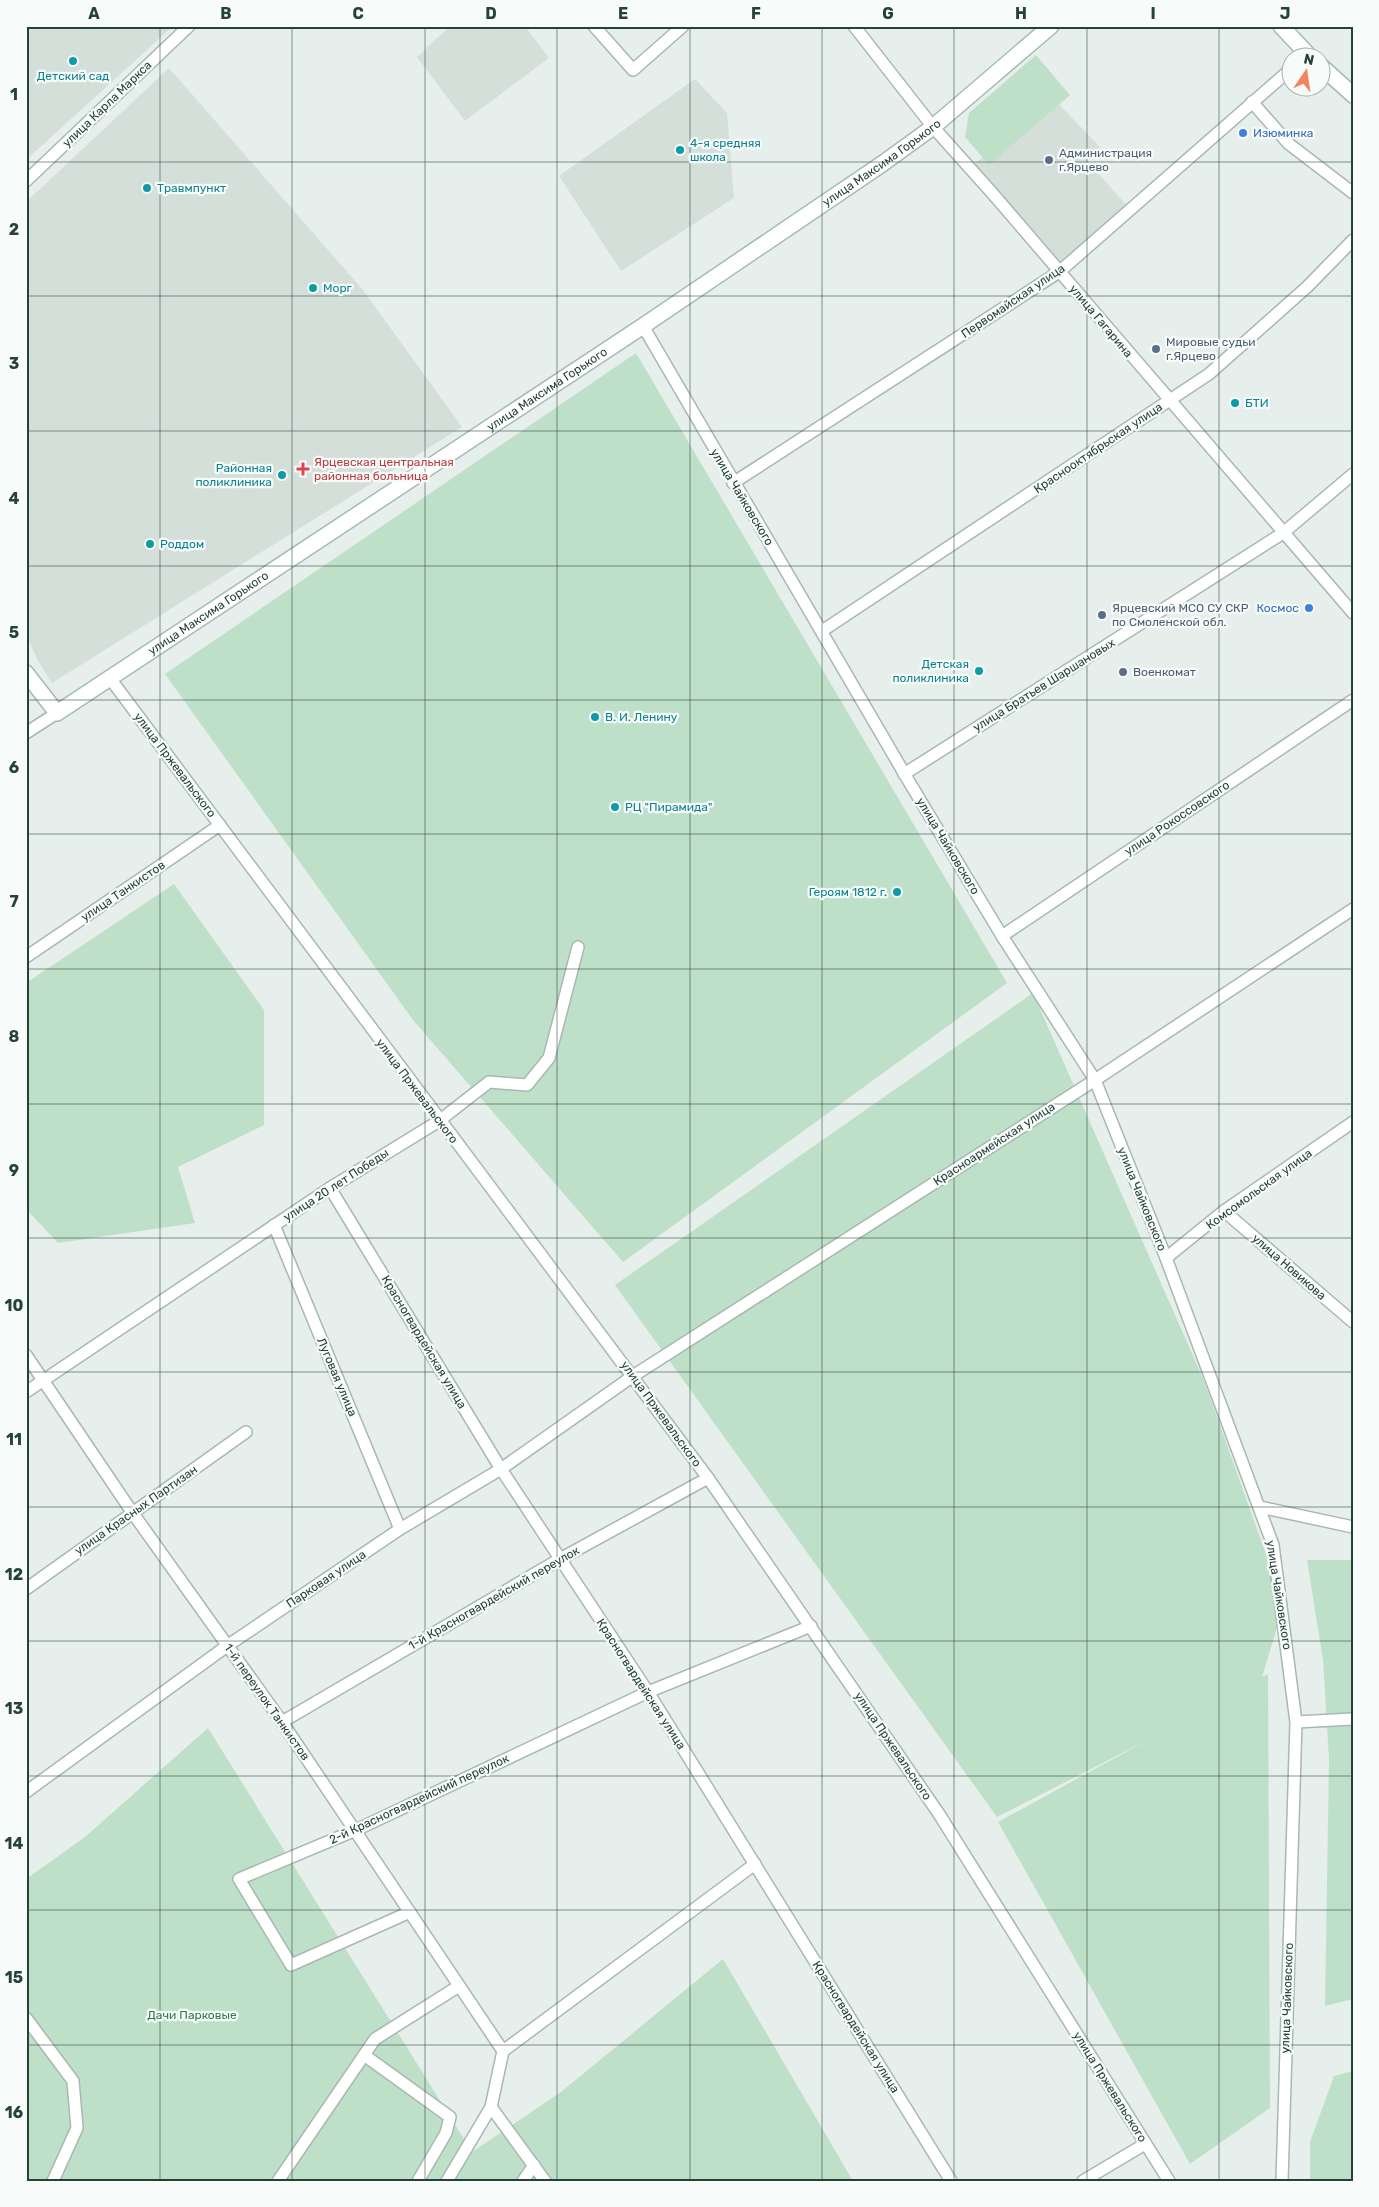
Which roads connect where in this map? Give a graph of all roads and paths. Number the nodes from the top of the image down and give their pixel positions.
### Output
1 (189, 26) edge
2 (594, 26) edge
3 (682, 26) edge
4 (854, 26) edge
5 (1051, 26) edge
6 (1280, 26) edge
7 (1301, 48) edge
8 (1282, 76) edge
9 (1332, 76) edge
10 (1353, 95) edge
11 (1252, 102) junction
12 (933, 127) junction
13 (26, 181) edge
14 (1353, 193) edge
15 (1353, 240) edge
16 (1059, 272) junction
17 (643, 326) junction
18 (1169, 401) junction
19 (1353, 474) edge
20 (733, 484) junction
21 (1283, 533) junction
22 (1353, 613) edge
23 (822, 631) junction
24 (26, 673) edge
25 (109, 677) junction
26 (1353, 700) edge
27 (57, 712) junction
28 (26, 733) edge
29 (904, 774) junction
30 (220, 825) junction
31 (1353, 909) edge
32 (1002, 936) junction
33 (578, 947) dead end
34 (26, 957) edge
35 (1095, 1080) junction
36 (439, 1121) junction
37 (1353, 1122) edge
38 (330, 1188) junction
39 (1224, 1211) junction
40 (274, 1225) junction
41 (1166, 1258) junction
42 (1353, 1322) edge
43 (26, 1355) edge
44 (633, 1376) junction
45 (44, 1380) junction
46 (26, 1392) edge
47 (246, 1432) dead end
48 (501, 1469) junction
49 (708, 1478) junction
50 (1260, 1507) junction
51 (132, 1512) junction
52 (1353, 1527) edge
53 (400, 1529) junction
54 (560, 1559) junction
55 (26, 1589) edge
56 (811, 1626) junction
57 (227, 1646) junction
58 (648, 1692) junction
59 (1353, 1719) edge
60 (282, 1722) junction
61 (1296, 1722) junction
62 (26, 1792) edge
63 (356, 1830) junction
64 (755, 1864) junction
65 (410, 1912) junction
66 (459, 1986) junction
67 (26, 2018) edge
68 (503, 2051) junction
69 (364, 2055) junction
70 (491, 2107) junction
71 (1145, 2144) junction
72 (534, 2165) junction
73 (53, 2181) edge
74 (278, 2181) edge
75 (418, 2181) edge
76 (447, 2181) edge
77 (523, 2181) edge
78 (545, 2181) edge
79 (951, 2181) edge
80 (1083, 2181) edge
81 (1169, 2181) edge
82 (1282, 2181) edge

1 - 13 street, улица Карла Маркса
2 - 3 street
4 - 12 street, улица Гагарина
5 - 12 street, улица Максима Горького
6 - 7 street
8 - 11 street, Первомайская улица
9 - 10 street
11 - 14 street
11 - 16 street, Первомайская улица
12 - 16 street, улица Гагарина
12 - 17 street, улица Максима Горького
15 - 18 street, Краснооктябрьская улица
16 - 18 street, улица Гагарина
16 - 20 street, Первомайская улица
17 - 20 street, улица Чайковского
17 - 25 street, улица Максима Горького
18 - 21 street, улица Гагарина
18 - 23 street, Краснооктябрьская улица
19 - 21 street, улица Братьев Шаршановых
20 - 23 street, улица Чайковского
21 - 22 street, улица Гагарина
21 - 29 street, улица Братьев Шаршановых
23 - 29 street, улица Чайковского
24 - 27 street
25 - 27 street, улица Максима Горького
25 - 30 street, улица Пржевальского
26 - 32 street, улица Рокоссовского
27 - 28 street, улица Максима Горького
29 - 32 street, улица Чайковского
30 - 34 street, улица Танкистов
30 - 36 street, улица Пржевальского
31 - 35 street, Красноармейская улица
32 - 35 street, улица Чайковского
33 - 36 street, улица 20 лет Победы
35 - 41 street, улица Чайковского
35 - 44 street, Красноармейская улица
36 - 38 street, улица 20 лет Победы
36 - 44 street, улица Пржевальского
37 - 39 street, Комсомольская улица
38 - 40 street, улица 20 лет Победы
38 - 48 street, Красногвардейская улица
39 - 41 street, Комсомольская улица
39 - 42 street, улица Новикова
40 - 45 street, улица 20 лет Победы
40 - 53 street, Луговая улица
41 - 50 street, улица Чайковского
43 - 45 street, 1-й переулок Танкистов
44 - 48 street, Парковая улица
44 - 49 street, улица Пржевальского
45 - 46 street, улица 20 лет Победы
45 - 51 street, 1-й переулок Танкистов
47 - 51 street, улица Красных Партизан
48 - 53 street, Парковая улица
48 - 54 street, Красногвардейская улица
49 - 54 street, 1-й Красногвардейский переулок
49 - 56 street, улица Пржевальского
50 - 52 street
50 - 61 street, улица Чайковского
51 - 55 street, улица Красных Партизан
51 - 57 street, 1-й переулок Танкистов
53 - 57 street, Парковая улица
54 - 58 street, Красногвардейская улица
54 - 60 street, 1-й Красногвардейский переулок
56 - 58 street, 2-й Красногвардейский переулок
56 - 71 street, улица Пржевальского
57 - 60 street, 1-й переулок Танкистов
57 - 62 street, Парковая улица
58 - 63 street, 2-й Красногвардейский переулок
58 - 64 street, Красногвардейская улица
59 - 61 street
60 - 63 street, 1-й переулок Танкистов
61 - 82 street, улица Чайковского
63 - 65 street, 1-й переулок Танкистов
63 - 65 street, 2-й Красногвардейский переулок
64 - 68 street
64 - 79 street, Красногвардейская улица
65 - 66 street, 1-й переулок Танкистов
66 - 68 street, 1-й переулок Танкистов
66 - 69 street
67 - 73 street
68 - 70 street
69 - 74 street
69 - 75 street
70 - 72 street
70 - 76 street
71 - 80 street
71 - 81 street, улица Пржевальского
72 - 77 street
72 - 78 street

